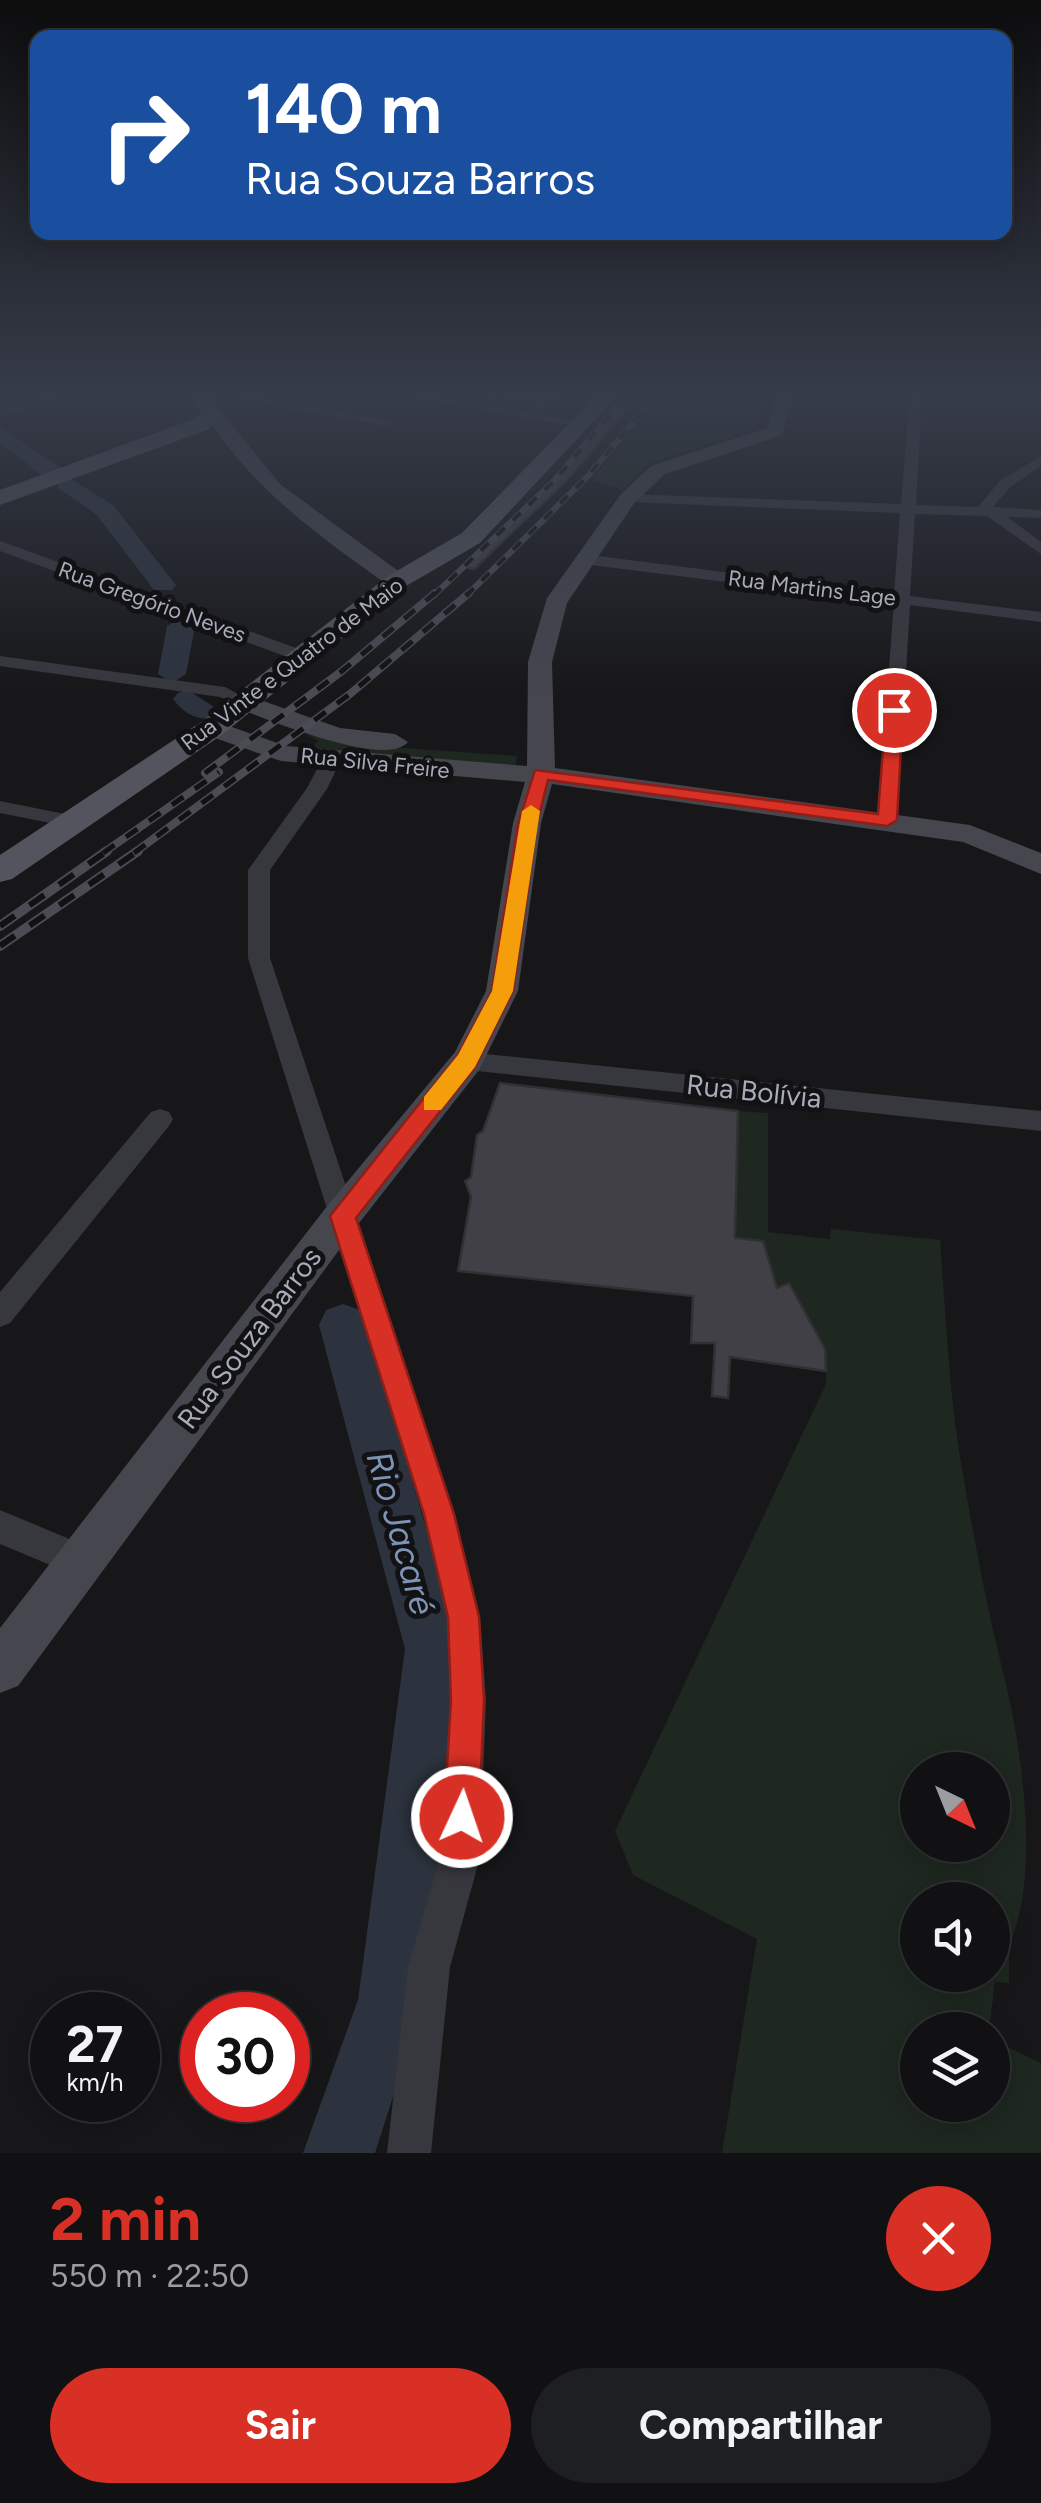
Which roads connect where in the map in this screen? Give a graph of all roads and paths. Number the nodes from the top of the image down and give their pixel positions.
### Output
1 (278, 494) edge
2 (512, 494) edge
3 (632, 494) edge
4 (908, 494) edge
5 (993, 494) edge
6 (628, 498) junction
7 (907, 510) junction
8 (986, 512) junction
9 (1041, 514) edge
10 (0, 546) edge
11 (1041, 550) edge
12 (583, 560) junction
13 (397, 581) junction
14 (902, 600) junction
15 (1041, 617) edge
16 (304, 657) junction
17 (0, 661) edge
18 (246, 703) junction
19 (543, 726) junction
20 (212, 728) junction
21 (331, 760) junction
22 (549, 768) junction
23 (0, 807) edge
24 (887, 820) junction
25 (75, 822) junction
26 (1041, 864) edge
27 (0, 871) edge
28 (467, 1061) junction
29 (160, 1119) dead end
30 (1041, 1121) edge
31 (342, 1216) junction
32 (0, 1314) edge
33 (0, 1527) edge
34 (79, 1560) junction
35 (0, 1668) edge
36 (409, 2153) edge

1 - 13 main road
2 - 13 main road, Rua Vinte e Quatro de Maio
3 - 6 main road, Rua Souza Barros
4 - 7 street
5 - 8 street
6 - 7 street
6 - 12 main road, Rua Souza Barros
7 - 8 street
7 - 14 street
8 - 9 street
8 - 11 street
10 - 16 street, Rua Gregório Neves
12 - 14 street, Rua Martins Lage
12 - 19 main road, Rua Souza Barros
13 - 16 main road, Rua Vinte e Quatro de Maio
14 - 15 street, Rua Martins Lage
14 - 24 street
16 - 18 main road, Rua Vinte e Quatro de Maio
17 - 18 street
18 - 19 main road, Rua Silva Freire
18 - 20 main road, Rua Vinte e Quatro de Maio
19 - 22 main road, Rua Souza Barros
20 - 21 main road, Rua Silva Freire
20 - 25 main road, Rua Vinte e Quatro de Maio
21 - 22 main road, Rua Silva Freire
21 - 31 street
22 - 24 main road, Rua Silva Freire
22 - 28 main road, Rua Souza Barros
23 - 25 street
24 - 26 main road, Rua Silva Freire
25 - 27 main road, Rua Vinte e Quatro de Maio
28 - 30 street, Rua Bolívia
28 - 31 main road, Rua Souza Barros
29 - 32 street
31 - 34 main road, Rua Souza Barros
31 - 36 street
33 - 34 street
34 - 35 main road, Rua Souza Barros

